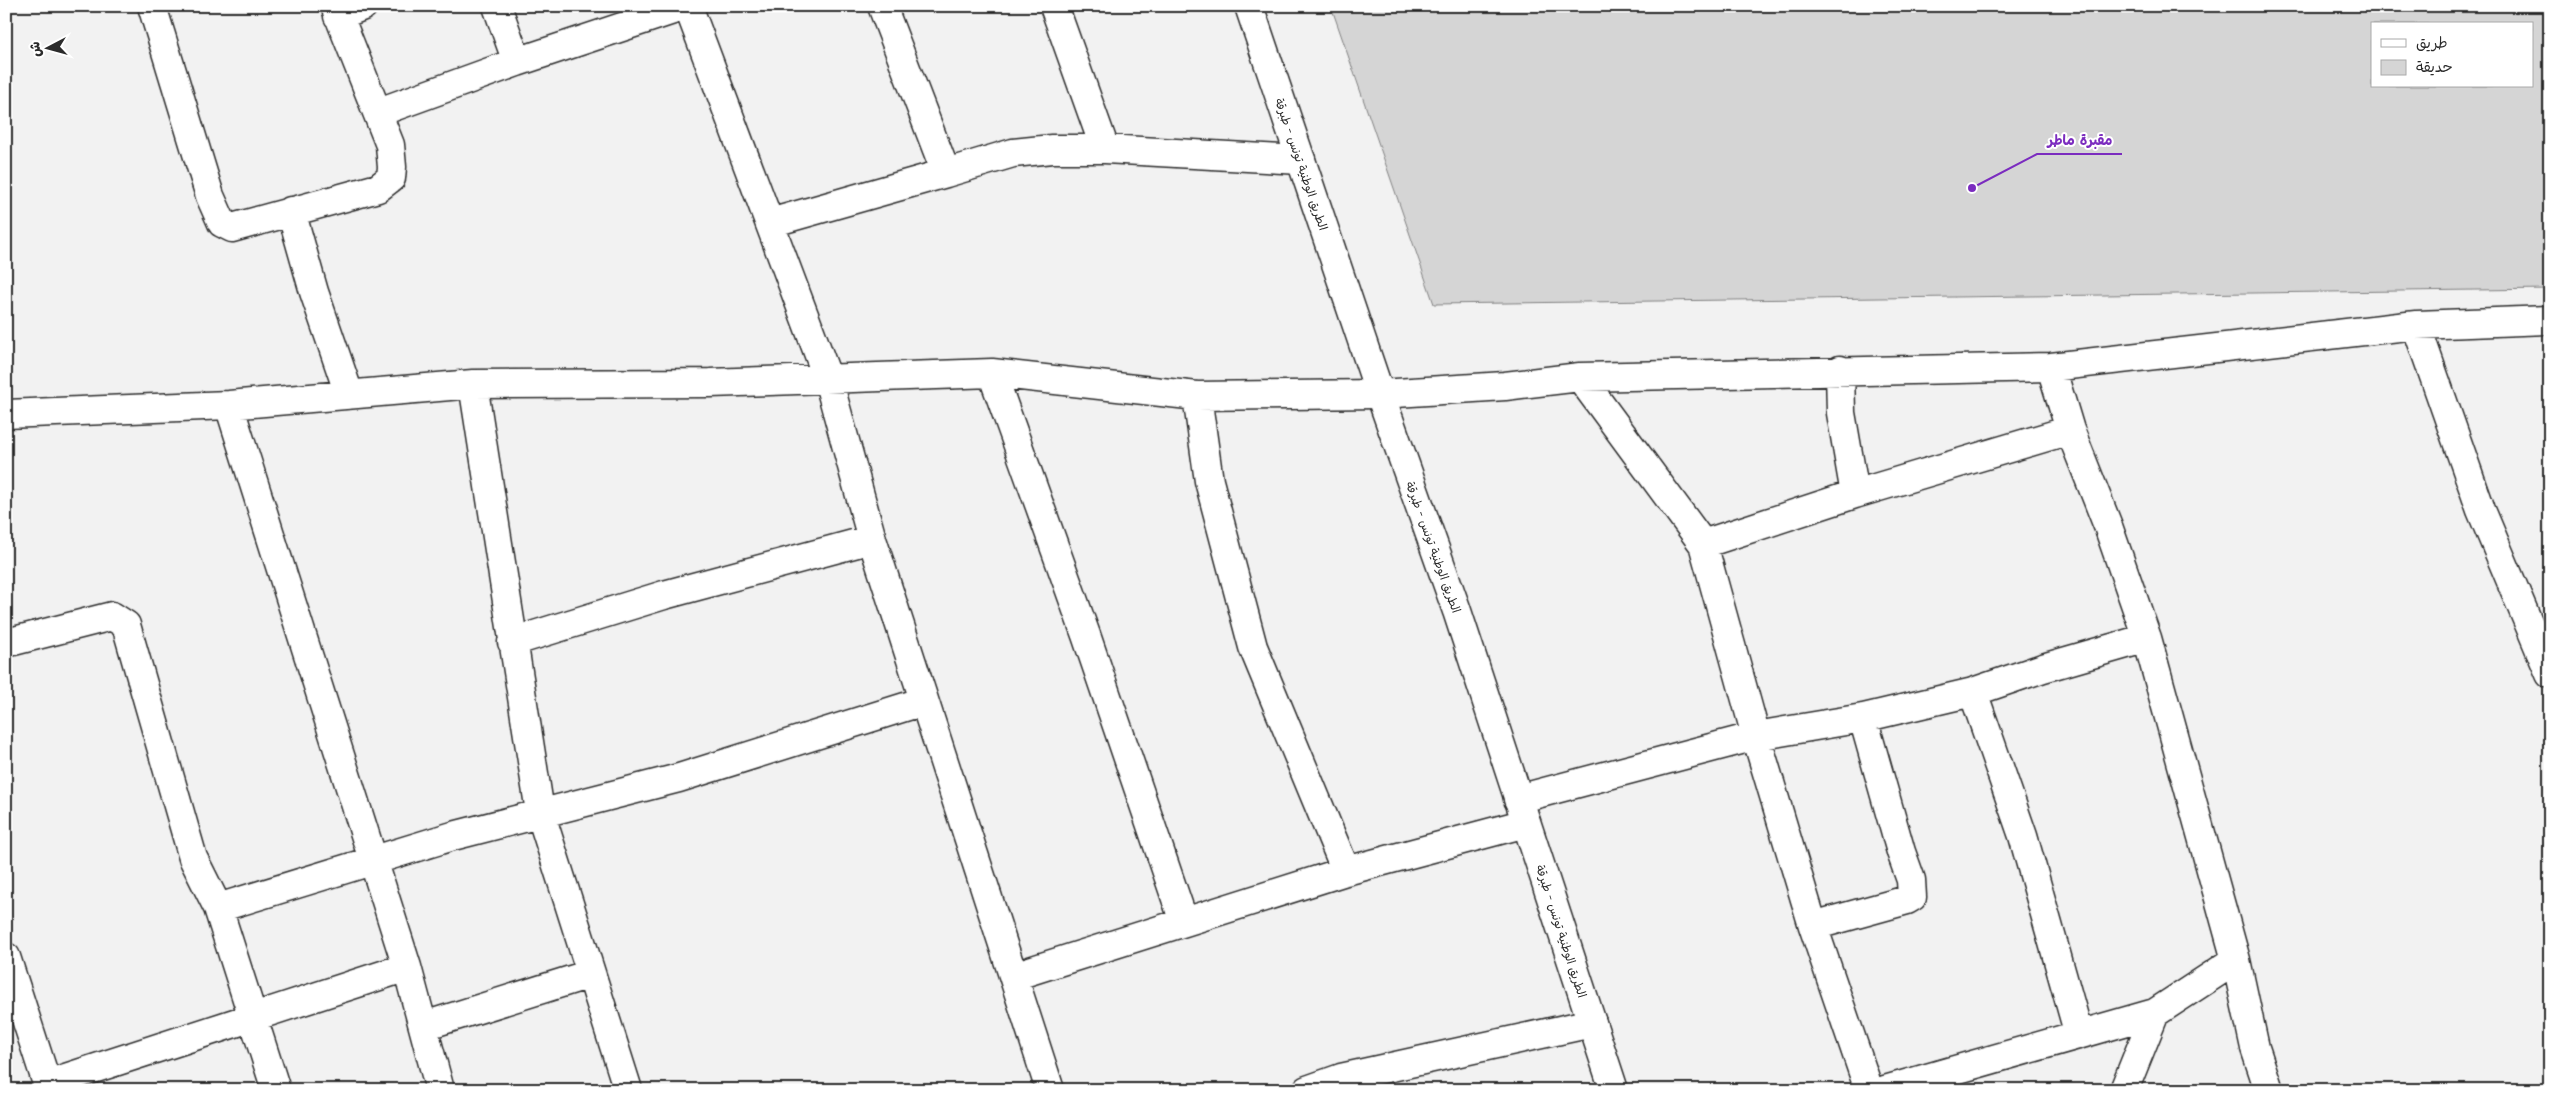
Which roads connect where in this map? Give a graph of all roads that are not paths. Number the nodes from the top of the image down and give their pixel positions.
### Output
1 (152, 6) edge
2 (497, 6) edge
3 (687, 6) edge
4 (882, 6) edge
5 (1054, 6) edge
6 (1249, 6) edge
7 (345, 9) edge
8 (517, 62) junction
9 (378, 112) junction
10 (1105, 150) junction
11 (1301, 160) junction
12 (946, 172) junction
13 (291, 211) junction
14 (770, 223) junction
15 (2550, 320) edge
16 (2416, 325) junction
17 (2051, 367) junction
18 (1840, 370) junction
19 (992, 373) junction
20 (1580, 377) junction
21 (828, 379) junction
22 (473, 384) junction
23 (350, 394) junction
24 (1380, 394) junction
25 (1197, 396) junction
26 (229, 405) junction
27 (7, 408) edge
28 (2070, 430) junction
29 (1855, 494) junction
30 (872, 540) junction
31 (1703, 544) junction
32 (2147, 638) junction
33 (512, 642) junction
34 (6, 643) edge
35 (2550, 674) edge
36 (1973, 692) junction
37 (924, 701) junction
38 (1863, 718) junction
39 (1756, 736) junction
40 (1522, 811) junction
41 (540, 812) junction
42 (373, 859) junction
43 (1346, 871) junction
44 (218, 908) junction
45 (1184, 922) junction
46 (1813, 926) junction
47 (6, 957) edge
48 (2236, 960) junction
49 (407, 967) junction
50 (590, 974) junction
51 (1014, 976) junction
52 (2155, 1014) junction
53 (253, 1016) junction
54 (1592, 1023) junction
55 (424, 1026) junction
56 (2079, 1035) junction
57 (1343, 1084) edge
58 (48, 1087) edge
59 (276, 1090) edge
60 (440, 1090) edge
61 (628, 1090) edge
62 (1050, 1090) edge
63 (1307, 1090) edge
64 (1614, 1090) edge
65 (1869, 1090) edge
66 (1885, 1090) edge
67 (2124, 1090) edge
68 (2269, 1090) edge

1 - 13 street
2 - 8 street
3 - 8 street
3 - 14 street
4 - 12 street
5 - 10 street
6 - 11 street, الطريق الوطنية تونس - طبرقة
7 - 9 street
8 - 9 street
9 - 13 street
10 - 11 street
10 - 12 street
11 - 24 street, الطريق الوطنية تونس - طبرقة
12 - 14 street
13 - 23 street
14 - 21 street
15 - 16 street
16 - 17 street
16 - 35 street
17 - 18 street
17 - 28 street
18 - 20 street
18 - 29 street
19 - 21 street
19 - 25 street
19 - 45 street
20 - 24 street
20 - 31 street
21 - 22 street
21 - 30 street
22 - 23 street
22 - 33 street
23 - 26 street
24 - 25 street
24 - 40 street, الطريق الوطنية تونس - طبرقة
25 - 43 street
26 - 27 street
26 - 42 street
28 - 29 street
28 - 32 street
29 - 31 street
30 - 33 street
30 - 37 street
31 - 39 street
32 - 36 street
32 - 48 street
33 - 41 street
34 - 44 street
36 - 38 street
36 - 56 street
37 - 41 street
37 - 51 street
38 - 39 street
38 - 46 street
39 - 40 street
39 - 46 street
40 - 43 street
40 - 54 street, الطريق الوطنية تونس - طبرقة
41 - 42 street
41 - 50 street
42 - 44 street
42 - 49 street
43 - 45 street
44 - 53 street
45 - 51 street
46 - 65 street
47 - 58 street
48 - 52 street
48 - 68 street
49 - 53 street
49 - 55 street
50 - 55 street
50 - 61 street
51 - 62 street
52 - 56 street
52 - 67 street
53 - 58 street
53 - 59 street
54 - 57 street
54 - 64 street, الطريق الوطنية تونس - طبرقة
55 - 60 street
56 - 66 street
57 - 63 street

